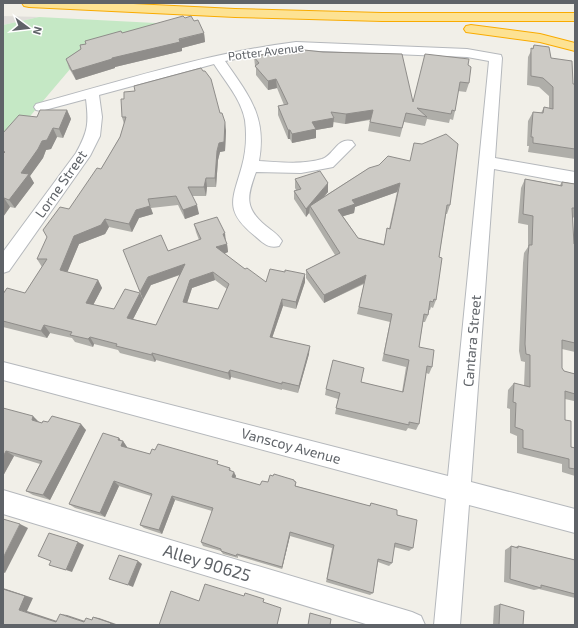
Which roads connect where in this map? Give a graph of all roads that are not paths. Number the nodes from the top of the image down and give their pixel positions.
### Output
1 (29, 3) edge
2 (235, 13) junction
3 (575, 17) edge
4 (575, 47) edge
5 (496, 58) joint
6 (217, 59) junction
7 (92, 93) junction
8 (41, 107) dead end
9 (347, 146) dead end
10 (487, 162) junction
11 (250, 166) junction
12 (575, 178) edge
13 (273, 241) dead end
14 (3, 266) edge
15 (5, 371) edge
16 (459, 490) junction
17 (3, 502) edge
18 (575, 521) edge
19 (412, 625) edge
20 (447, 625) edge

1 - 2 highway
2 - 3 highway
2 - 4 highway
5 - 6 street, Potter Avenue
5 - 10 street, Cantara Street
6 - 7 street, Potter Avenue
6 - 11 street
7 - 8 street, Potter Avenue
7 - 14 street, Lorne Street
9 - 11 street
10 - 12 street
10 - 16 street, Cantara Street
11 - 13 street
15 - 16 street, Vanscoy Avenue
16 - 18 street, Vanscoy Avenue
16 - 20 street, Cantara Street
17 - 19 street, Alley 90625

